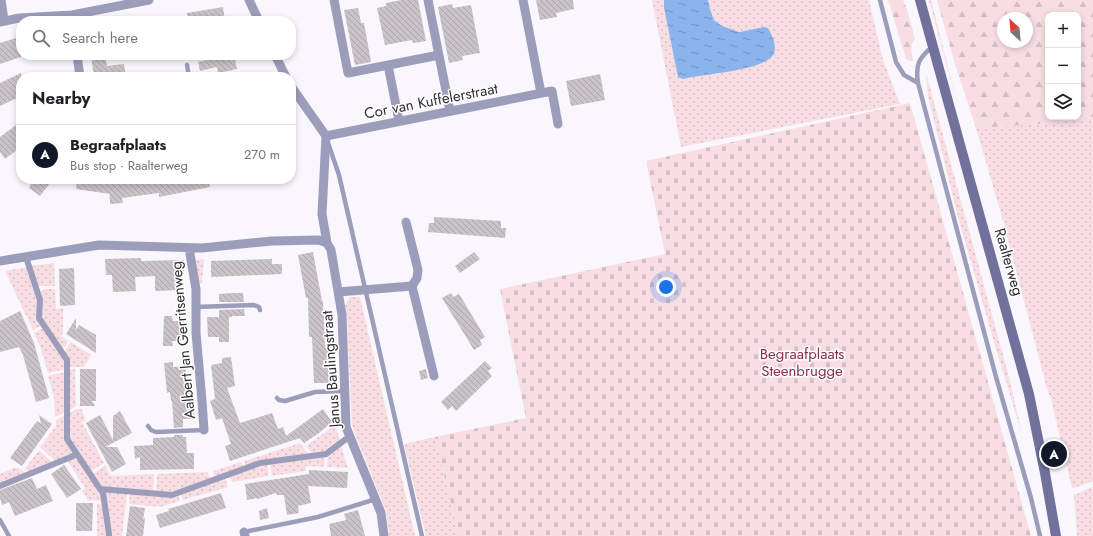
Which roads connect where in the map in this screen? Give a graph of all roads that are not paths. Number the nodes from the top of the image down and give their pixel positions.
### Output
1 (1, 0) edge
2 (150, 0) edge
3 (249, 0) edge
4 (334, 0) edge
5 (428, 0) edge
6 (523, 0) edge
7 (880, 0) edge
8 (920, 0) edge
9 (81, 16) edge
10 (257, 16) edge
11 (16, 18) edge
12 (2, 21) edge
13 (933, 46) junction
14 (439, 55) junction
15 (78, 60) edge
16 (278, 60) edge
17 (187, 65) dead end
18 (388, 66) junction
19 (79, 72) edge
20 (188, 72) edge
21 (284, 72) edge
22 (918, 83) junction
23 (541, 93) junction
24 (296, 96) edge
25 (450, 111) junction
26 (399, 121) junction
27 (558, 124) dead end
28 (326, 136) junction
29 (406, 222) dead end
30 (327, 243) junction
31 (189, 248) junction
32 (26, 257) junction
33 (0, 261) edge
34 (412, 286) junction
35 (365, 290) junction
36 (338, 292) junction
37 (196, 307) junction
38 (260, 310) dead end
39 (434, 376) dead end
40 (345, 391) junction
41 (277, 398) dead end
42 (148, 426) dead end
43 (204, 430) joint
44 (350, 436) junction
45 (77, 454) junction
46 (0, 486) edge
47 (100, 489) junction
48 (376, 499) junction
49 (0, 520) edge
50 (245, 534) edge
51 (9, 536) edge
52 (109, 536) edge
53 (384, 536) edge
54 (422, 536) edge
55 (1040, 536) edge
56 (1056, 536) edge

1 - 12 street
2 - 9 street
3 - 10 street
4 - 18 street
5 - 14 street
6 - 23 street
7 - 22 lane
8 - 13 main road, Raalterweg
11 - 12 street
13 - 22 lane
13 - 56 main road, Raalterweg
14 - 18 street
14 - 25 street
15 - 19 street
16 - 21 street
17 - 20 lane
18 - 26 street
22 - 55 lane
23 - 25 street, Cor van Kuffelerstraat
23 - 27 street
24 - 28 street
25 - 26 street, Cor van Kuffelerstraat
26 - 28 street, Cor van Kuffelerstraat
28 - 30 street, Janus Baulingstraat
28 - 35 lane
29 - 34 street
30 - 31 street
30 - 36 street, Janus Baulingstraat
31 - 32 street
31 - 37 street, Aalbert Jan Gerritsenweg
32 - 33 street
32 - 45 street
34 - 35 street
34 - 39 street
35 - 36 street
35 - 54 lane
36 - 40 street, Janus Baulingstraat
37 - 38 lane
37 - 43 street, Aalbert Jan Gerritsenweg
40 - 41 lane
40 - 44 street, Janus Baulingstraat
42 - 43 lane
44 - 47 street
44 - 48 street, Janus Baulingstraat
45 - 46 street
45 - 47 street
47 - 52 street
48 - 50 lane
48 - 53 street, Janus Baulingstraat
49 - 51 lane

